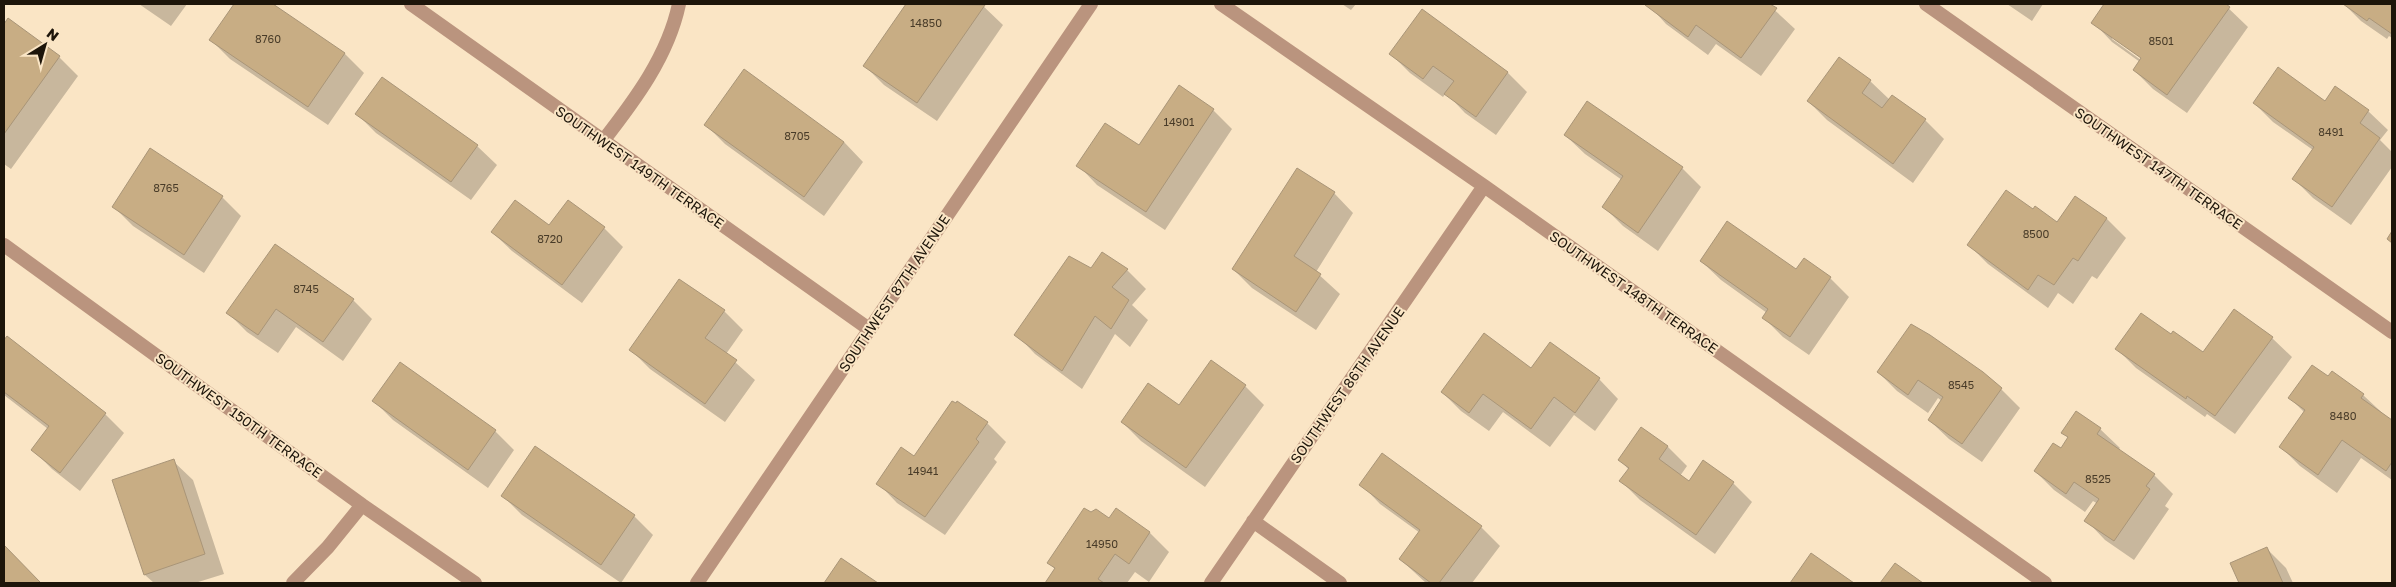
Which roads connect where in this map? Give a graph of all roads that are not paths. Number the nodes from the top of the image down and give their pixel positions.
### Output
1 (411, 4) edge
2 (679, 4) edge
3 (1091, 4) edge
4 (1221, 4) edge
5 (1926, 4) edge
6 (604, 141) junction
7 (1484, 186) junction
8 (4, 245) edge
9 (869, 329) junction
10 (2392, 332) edge
11 (362, 505) junction
12 (1253, 521) junction
13 (293, 583) edge
14 (475, 583) edge
15 (697, 583) edge
16 (1211, 583) edge
17 (1340, 583) edge
18 (2045, 583) edge

1 - 6 street, SOUTHWEST 149TH TERRACE
2 - 6 street
3 - 9 street, SOUTHWEST 87TH AVENUE
4 - 7 street, SOUTHWEST 148TH TERRACE
5 - 10 street, SOUTHWEST 147TH TERRACE
6 - 9 street, SOUTHWEST 149TH TERRACE
7 - 12 street, SOUTHWEST 86TH AVENUE
7 - 18 street, SOUTHWEST 148TH TERRACE
8 - 11 street, SOUTHWEST 150TH TERRACE
9 - 15 street, SOUTHWEST 87TH AVENUE
11 - 13 street
11 - 14 street, SOUTHWEST 150TH TERRACE
12 - 16 street, SOUTHWEST 86TH AVENUE
12 - 17 street

